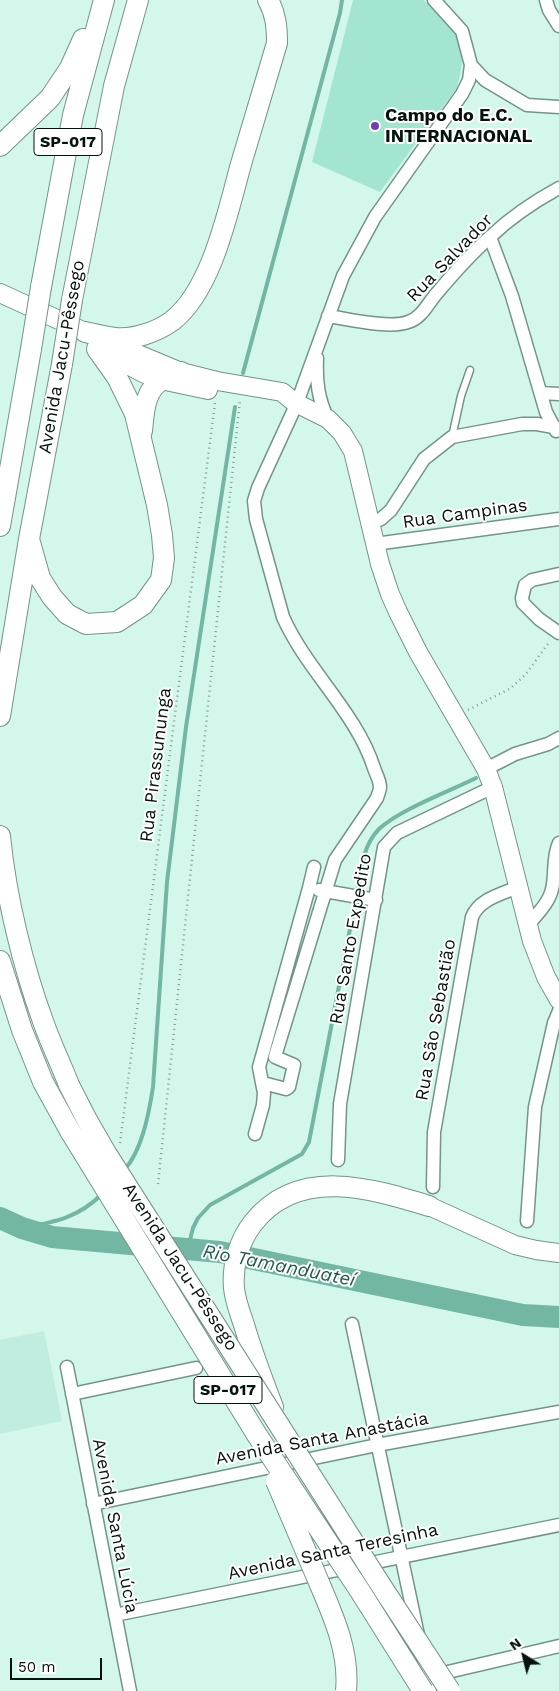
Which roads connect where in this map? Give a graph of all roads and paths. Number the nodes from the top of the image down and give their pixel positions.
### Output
1 (99, 0) edge
2 (104, 0) edge
3 (138, 0) edge
4 (148, 0) edge
5 (268, 0) edge
6 (434, 0) edge
7 (546, 0) edge
8 (131, 25) junction
9 (559, 26) edge
10 (471, 65) junction
11 (559, 107) edge
12 (0, 146) edge
13 (558, 189) edge
14 (490, 237) junction
15 (0, 293) edge
16 (0, 306) edge
17 (328, 316) junction
18 (85, 332) junction
19 (318, 346) junction
20 (97, 349) junction
21 (470, 370) dead end
22 (181, 372) junction
23 (161, 380) junction
24 (216, 392) junction
25 (541, 393) junction
26 (559, 394) edge
27 (240, 396) junction
28 (296, 403) junction
29 (328, 419) junction
30 (557, 430) edge
31 (452, 437) junction
32 (141, 438) junction
33 (559, 519) edge
34 (370, 524) junction
35 (0, 526) edge
36 (29, 540) junction
37 (375, 544) junction
38 (559, 574) edge
39 (558, 633) edge
40 (0, 716) edge
41 (455, 717) junction
42 (559, 738) edge
43 (486, 769) junction
44 (492, 787) junction
45 (0, 836) edge
46 (559, 843) edge
47 (314, 867) dead end
48 (518, 887) junction
49 (309, 888) junction
50 (326, 890) junction
51 (376, 900) junction
52 (528, 925) junction
53 (0, 961) edge
54 (559, 1000) edge
55 (559, 1011) edge
56 (263, 1083) junction
57 (255, 1134) dead end
58 (120, 1143) dead end
59 (338, 1160) dead end
60 (158, 1184) dead end
61 (431, 1197) junction
62 (527, 1221) dead end
63 (559, 1253) edge
64 (352, 1324) dead end
65 (67, 1367) dead end
66 (196, 1368) dead end
67 (72, 1394) junction
68 (559, 1412) edge
69 (281, 1426) junction
70 (256, 1435) junction
71 (377, 1445) junction
72 (93, 1504) junction
73 (559, 1525) edge
74 (401, 1556) junction
75 (115, 1615) junction
76 (559, 1646) edge
77 (425, 1684) edge
78 (130, 1691) edge
79 (346, 1691) edge
80 (430, 1691) edge
81 (450, 1691) edge

1 - 12 highway
2 - 35 highway, Avenida Jacu-Pêssego / SP-017, bridge
3 - 8 highway, Avenida Jacu-Pêssego / SP-017
4 - 8 highway
5 - 18 highway
6 - 10 street
7 - 9 street
8 - 36 highway, Avenida Jacu-Pêssego / SP-017, bridge
10 - 11 street
10 - 17 street
13 - 14 street, Rua Salvador
14 - 17 street, Rua Salvador
14 - 25 street
15 - 18 main road
16 - 20 main road
17 - 19 street
18 - 22 main road
19 - 28 street
19 - 29 street
20 - 23 main road
20 - 32 highway
21 - 31 lane
22 - 23 highway
22 - 28 main road
23 - 24 main road
23 - 32 highway
24 - 27 main road
24 - 58 path, Rua Pirassununga
25 - 26 street
25 - 30 street
27 - 28 main road
27 - 60 path
28 - 29 main road
28 - 50 street
29 - 34 main road
30 - 31 street
31 - 34 street
32 - 36 highway
33 - 37 street, Rua Campinas
34 - 37 main road
36 - 40 highway, Avenida Jacu-Pêssego / SP-017
37 - 41 main road
38 - 39 street
39 - 41 path
41 - 43 main road
42 - 43 street
43 - 44 main road
44 - 48 main road
44 - 51 street, Rua Santo Expedito
45 - 69 highway, Avenida Jacu-Pêssego / SP-017, bridge
46 - 52 street
47 - 49 street
48 - 52 main road
48 - 61 street, Rua São Sebastião
49 - 50 street
49 - 56 street
50 - 51 street
50 - 56 street
51 - 59 street, Rua Santo Expedito
52 - 54 main road
53 - 70 highway, Avenida Jacu-Pêssego / SP-017, bridge
55 - 62 street
56 - 57 street
61 - 63 main road
61 - 69 highway, bridge
64 - 71 street
65 - 67 street, Avenida Santa Lúcia
66 - 67 street
67 - 72 street, Avenida Santa Lúcia
68 - 71 street, Avenida Santa Anastácia
69 - 81 highway, Avenida Jacu-Pêssego / SP-017, bridge
70 - 77 highway, Avenida Jacu-Pêssego / SP-017, bridge
70 - 79 highway, bridge
71 - 72 street, Avenida Santa Anastácia
71 - 74 street
72 - 75 street, Avenida Santa Lúcia
73 - 74 street, Avenida Santa Teresinha
74 - 75 street, Avenida Santa Teresinha
74 - 77 street
75 - 78 street, Avenida Santa Lúcia
76 - 77 street
77 - 80 street

